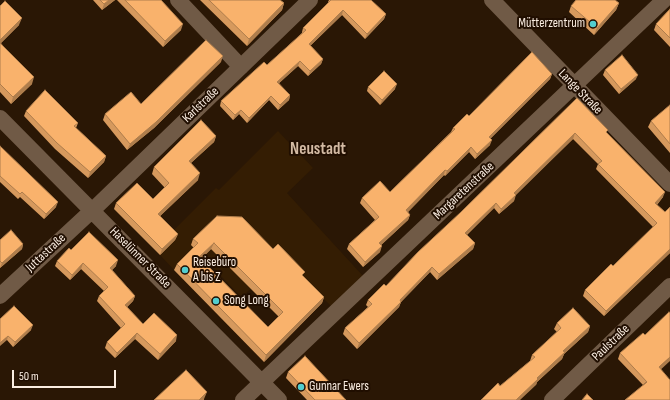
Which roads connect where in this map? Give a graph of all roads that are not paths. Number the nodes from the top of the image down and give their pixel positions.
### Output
1 (178, 0) edge
2 (310, 0) edge
3 (492, 0) edge
4 (664, 0) edge
5 (241, 67) junction
6 (574, 86) junction
7 (0, 118) edge
8 (670, 184) edge
9 (92, 210) junction
10 (670, 286) edge
11 (0, 296) edge
12 (263, 382) junction
13 (243, 400) edge
14 (279, 400) edge
15 (552, 400) edge

1 - 5 street
2 - 5 street, Karlstraße
3 - 6 street, Lange Straße
4 - 6 street, Margaretenstraße
5 - 9 street, Karlstraße
6 - 8 street, Lange Straße
6 - 12 street, Margaretenstraße
7 - 9 street, Haselünner Straße
9 - 11 street, Juttastraße
9 - 12 street, Haselünner Straße
10 - 15 street, Paulstraße
12 - 13 street, Margaretenstraße
12 - 14 street, Haselünner Straße

